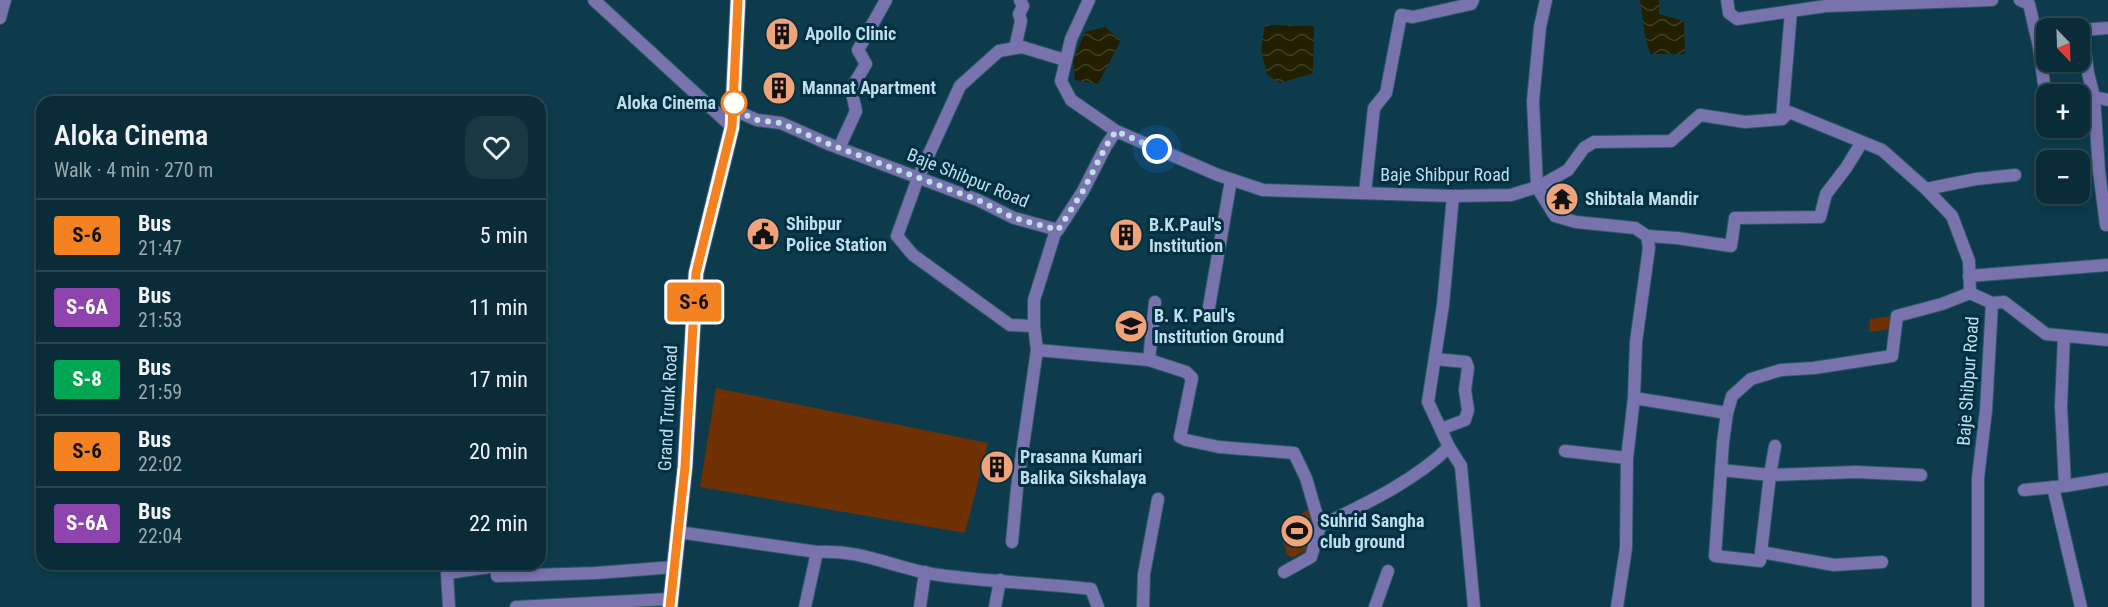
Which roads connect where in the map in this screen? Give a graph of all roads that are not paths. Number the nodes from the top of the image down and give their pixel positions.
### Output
1 (5, 0) edge
2 (594, 0) edge
3 (738, 0) edge
4 (886, 0) edge
5 (1020, 0) edge
6 (1089, 0) edge
7 (1473, 0) edge
8 (1545, 0) edge
9 (1727, 0) edge
10 (1992, 0) edge
11 (1951, 1) edge
12 (2028, 1) edge
13 (1791, 11) junction
14 (0, 18) edge
15 (2036, 23) edge
16 (2108, 28) edge
17 (2090, 29) edge
18 (1015, 48) junction
19 (1065, 60) junction
20 (2088, 72) edge
21 (2090, 97) edge
22 (2094, 97) junction
23 (2108, 100) edge
24 (734, 110) junction
25 (1782, 118) junction
26 (732, 127) junction
27 (1116, 131) junction
28 (1862, 142) junction
29 (839, 148) junction
30 (2015, 174) dead end
31 (918, 178) junction
32 (1231, 180) junction
33 (1537, 187) junction
34 (1926, 189) junction
35 (1365, 193) junction
36 (1453, 196) junction
37 (2108, 225) edge
38 (1056, 230) junction
39 (1647, 236) junction
40 (2108, 265) edge
41 (1969, 276) junction
42 (1970, 293) junction
43 (1155, 302) dead end
44 (1992, 303) junction
45 (1209, 307) dead end
46 (1034, 326) junction
47 (2064, 336) junction
48 (2108, 340) edge
49 (1037, 350) junction
50 (1435, 359) junction
51 (1149, 360) junction
52 (1634, 398) junction
53 (1727, 413) junction
54 (1441, 429) junction
55 (1775, 446) dead end
56 (1449, 447) junction
57 (1565, 452) dead end
58 (1627, 458) junction
59 (1720, 470) junction
60 (1770, 475) junction
61 (1921, 475) dead end
62 (2108, 479) edge
63 (2059, 486) junction
64 (2024, 490) dead end
65 (1158, 499) dead end
66 (1320, 526) junction
67 (678, 532) junction
68 (1012, 542) dead end
69 (817, 552) junction
70 (1761, 552) junction
71 (1882, 562) dead end
72 (674, 567) junction
73 (468, 570) edge
74 (497, 570) edge
75 (1388, 571) dead end
76 (925, 572) junction
77 (1284, 572) dead end
78 (1000, 580) junction
79 (670, 603) edge
80 (449, 607) edge
81 (516, 607) edge
82 (805, 607) edge
83 (921, 607) edge
84 (995, 607) edge
85 (1098, 607) edge
86 (1143, 607) edge
87 (1375, 607) edge
88 (1474, 607) edge
89 (1617, 607) edge
90 (1978, 607) edge
91 (2081, 607) edge

1 - 14 street
2 - 26 street
3 - 24 main road, Grand Trunk Road
4 - 29 street
5 - 18 street
6 - 19 street, Baje Shibpur Road
7 - 35 street
8 - 33 street
9 - 13 street
10 - 11 street
11 - 13 street
12 - 15 street
13 - 25 street
16 - 17 street
18 - 19 street
18 - 31 street
19 - 27 street, Baje Shibpur Road
20 - 22 street
21 - 22 street
22 - 23 street
22 - 37 street
24 - 26 main road, Grand Trunk Road
24 - 29 street, Baje Shibpur Road
25 - 28 street, Baje Shibpur Road
25 - 33 street, Baje Shibpur Road
26 - 67 main road, Grand Trunk Road
27 - 32 street, Baje Shibpur Road
27 - 38 street
28 - 34 street, Baje Shibpur Road
28 - 39 street
29 - 31 street, Baje Shibpur Road
30 - 34 street
31 - 38 street, Baje Shibpur Road
31 - 46 street
32 - 35 street, Baje Shibpur Road
32 - 45 street
33 - 36 street, Baje Shibpur Road
33 - 39 street
34 - 41 street, Baje Shibpur Road
35 - 36 street, Baje Shibpur Road
36 - 50 street
38 - 46 street
39 - 52 street
40 - 41 street
41 - 42 street, Baje Shibpur Road
42 - 44 street, Baje Shibpur Road
42 - 53 street
43 - 51 street
44 - 47 street
44 - 90 street, Baje Shibpur Road
46 - 49 street
47 - 48 street
47 - 63 street
49 - 51 street
49 - 68 street
50 - 54 street
50 - 54 street
51 - 66 street
52 - 53 street
52 - 58 street
53 - 59 street
54 - 56 street
55 - 60 street
56 - 66 street
56 - 88 street
57 - 58 street
58 - 89 street
59 - 60 street
59 - 70 street
60 - 61 street
60 - 70 street
62 - 63 street
63 - 64 street
63 - 91 street
65 - 86 street
66 - 77 street
67 - 69 street
67 - 72 main road, Grand Trunk Road
69 - 76 street
69 - 82 street
70 - 71 street
72 - 74 street
72 - 79 main road, Grand Trunk Road
73 - 80 street
75 - 87 street
76 - 78 street
76 - 83 street
78 - 84 street
78 - 85 street
79 - 81 street

